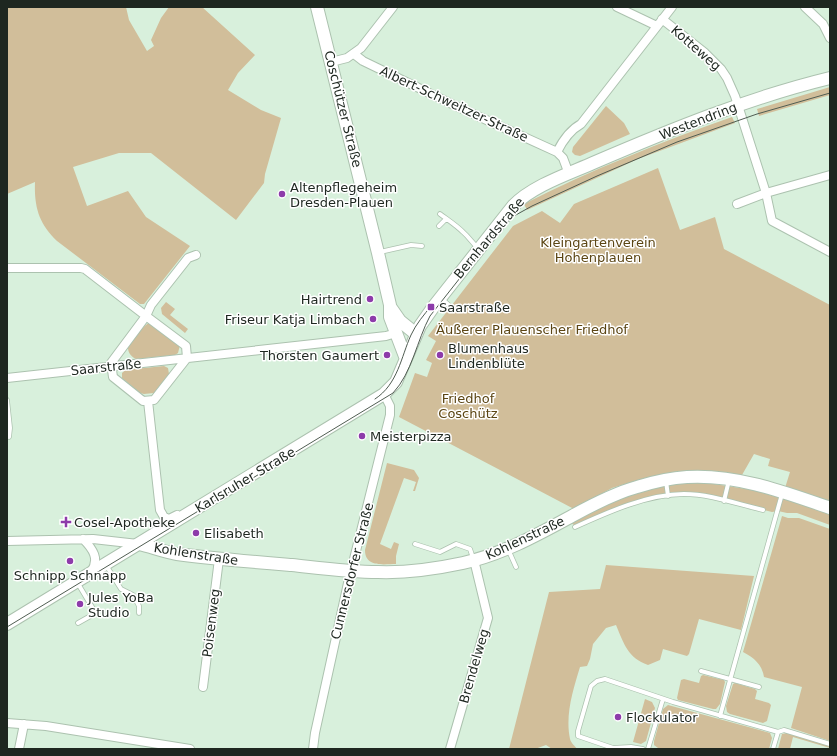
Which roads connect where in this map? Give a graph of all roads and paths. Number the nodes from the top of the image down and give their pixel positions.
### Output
1 (317, 7) edge
2 (393, 7) edge
3 (617, 7) edge
4 (672, 7) edge
5 (805, 7) edge
6 (660, 22) junction
7 (830, 38) edge
8 (354, 54) junction
9 (331, 62) junction
10 (830, 78) edge
11 (738, 106) junction
12 (557, 152) junction
13 (569, 174) junction
14 (830, 175) edge
15 (766, 193) junction
16 (736, 204) dead end
17 (440, 214) dead end
18 (446, 219) junction
19 (439, 226) dead end
20 (422, 246) dead end
21 (479, 249) junction
22 (830, 252) edge
23 (378, 253) junction
24 (196, 255) dead end
25 (7, 268) edge
26 (440, 298) junction
27 (390, 305) junction
28 (450, 307) dead end
29 (146, 316) junction
30 (396, 333) junction
31 (416, 334) junction
32 (187, 358) junction
33 (406, 359) junction
34 (111, 367) junction
35 (7, 378) edge
36 (384, 394) junction
37 (7, 400) edge
38 (148, 401) junction
39 (9, 437) dead end
40 (666, 480) junction
41 (729, 480) junction
42 (783, 492) junction
43 (668, 496) junction
44 (724, 501) junction
45 (611, 504) junction
46 (199, 507) junction
47 (830, 508) edge
48 (763, 510) dead end
49 (575, 527) dead end
50 (83, 539) junction
51 (7, 541) edge
52 (139, 544) junction
53 (415, 544) dead end
54 (508, 549) junction
55 (219, 559) junction
56 (474, 560) junction
57 (105, 565) junction
58 (516, 566) dead end
59 (352, 570) junction
60 (91, 573) junction
61 (77, 582) junction
62 (139, 613) dead end
63 (78, 623) dead end
64 (7, 624) edge
65 (701, 671) dead end
66 (730, 679) junction
67 (203, 687) dead end
68 (759, 687) dead end
69 (663, 699) junction
70 (720, 716) junction
71 (7, 723) edge
72 (24, 724) junction
73 (778, 732) junction
74 (830, 744) edge
75 (154, 746) edge
76 (19, 749) edge
77 (190, 749) edge
78 (313, 749) edge
79 (450, 749) edge
80 (643, 749) edge
81 (648, 749) edge
82 (773, 749) edge

1 - 9 street, Coschützer Straße
2 - 8 street
3 - 6 street, Kotteweg
4 - 6 street
5 - 7 street
6 - 11 street, Kotteweg
6 - 12 street
8 - 9 street
8 - 12 street, Albert-Schweitzer-Straße
9 - 23 street, Coschützer Straße
10 - 11 street, Westendring
11 - 13 street, Westendring
11 - 15 street, Kotteweg
12 - 13 street
13 - 21 street, Bernhardstraße
14 - 15 street
15 - 16 street
15 - 22 street, Kotteweg
17 - 18 lane
18 - 19 lane
18 - 21 lane
20 - 23 lane
21 - 26 street, Bernhardstraße
23 - 27 street, Coschützer Straße
24 - 29 street
25 - 29 street
26 - 28 lane
26 - 31 street, Bernhardstraße
27 - 30 street, Coschützer Straße
27 - 31 street, Coschützer Straße
29 - 32 street
29 - 34 street
30 - 32 street, Saarstraße
30 - 33 street, Coschützer Straße
31 - 33 street, Bernhardstraße
32 - 34 street, Saarstraße
32 - 38 street
33 - 36 street, Karlsruher Straße
34 - 35 street, Saarstraße
34 - 38 street
36 - 46 street, Karlsruher Straße
36 - 59 street, Cunnersdorfer Straße
37 - 39 lane
38 - 46 street
40 - 41 street, Kohlenstraße
40 - 43 lane
40 - 45 street, Kohlenstraße
41 - 42 street, Kohlenstraße
41 - 44 lane
42 - 47 street, Kohlenstraße
42 - 66 lane
43 - 44 lane
43 - 45 lane
44 - 48 lane
45 - 49 lane
45 - 54 street, Kohlenstraße
46 - 52 street, Karlsruher Straße
50 - 51 street
50 - 52 street
50 - 60 street
52 - 55 street, Kohlenstraße
52 - 57 street, Karlsruher Straße
53 - 56 lane
54 - 56 street, Kohlenstraße
54 - 58 lane
55 - 59 street, Kohlenstraße
55 - 67 street, Poisenweg
56 - 59 street, Kohlenstraße
56 - 79 street, Brendelweg
57 - 60 street, Karlsruher Straße
57 - 62 lane
59 - 78 street, Cunnersdorfer Straße
60 - 61 street, Karlsruher Straße
61 - 63 lane
61 - 64 street, Karlsruher Straße
65 - 66 lane
66 - 68 lane
66 - 70 lane
69 - 70 lane
69 - 80 lane
69 - 81 lane
70 - 73 lane
71 - 72 street
72 - 75 street
72 - 76 street
73 - 74 lane
73 - 82 lane
75 - 77 street

